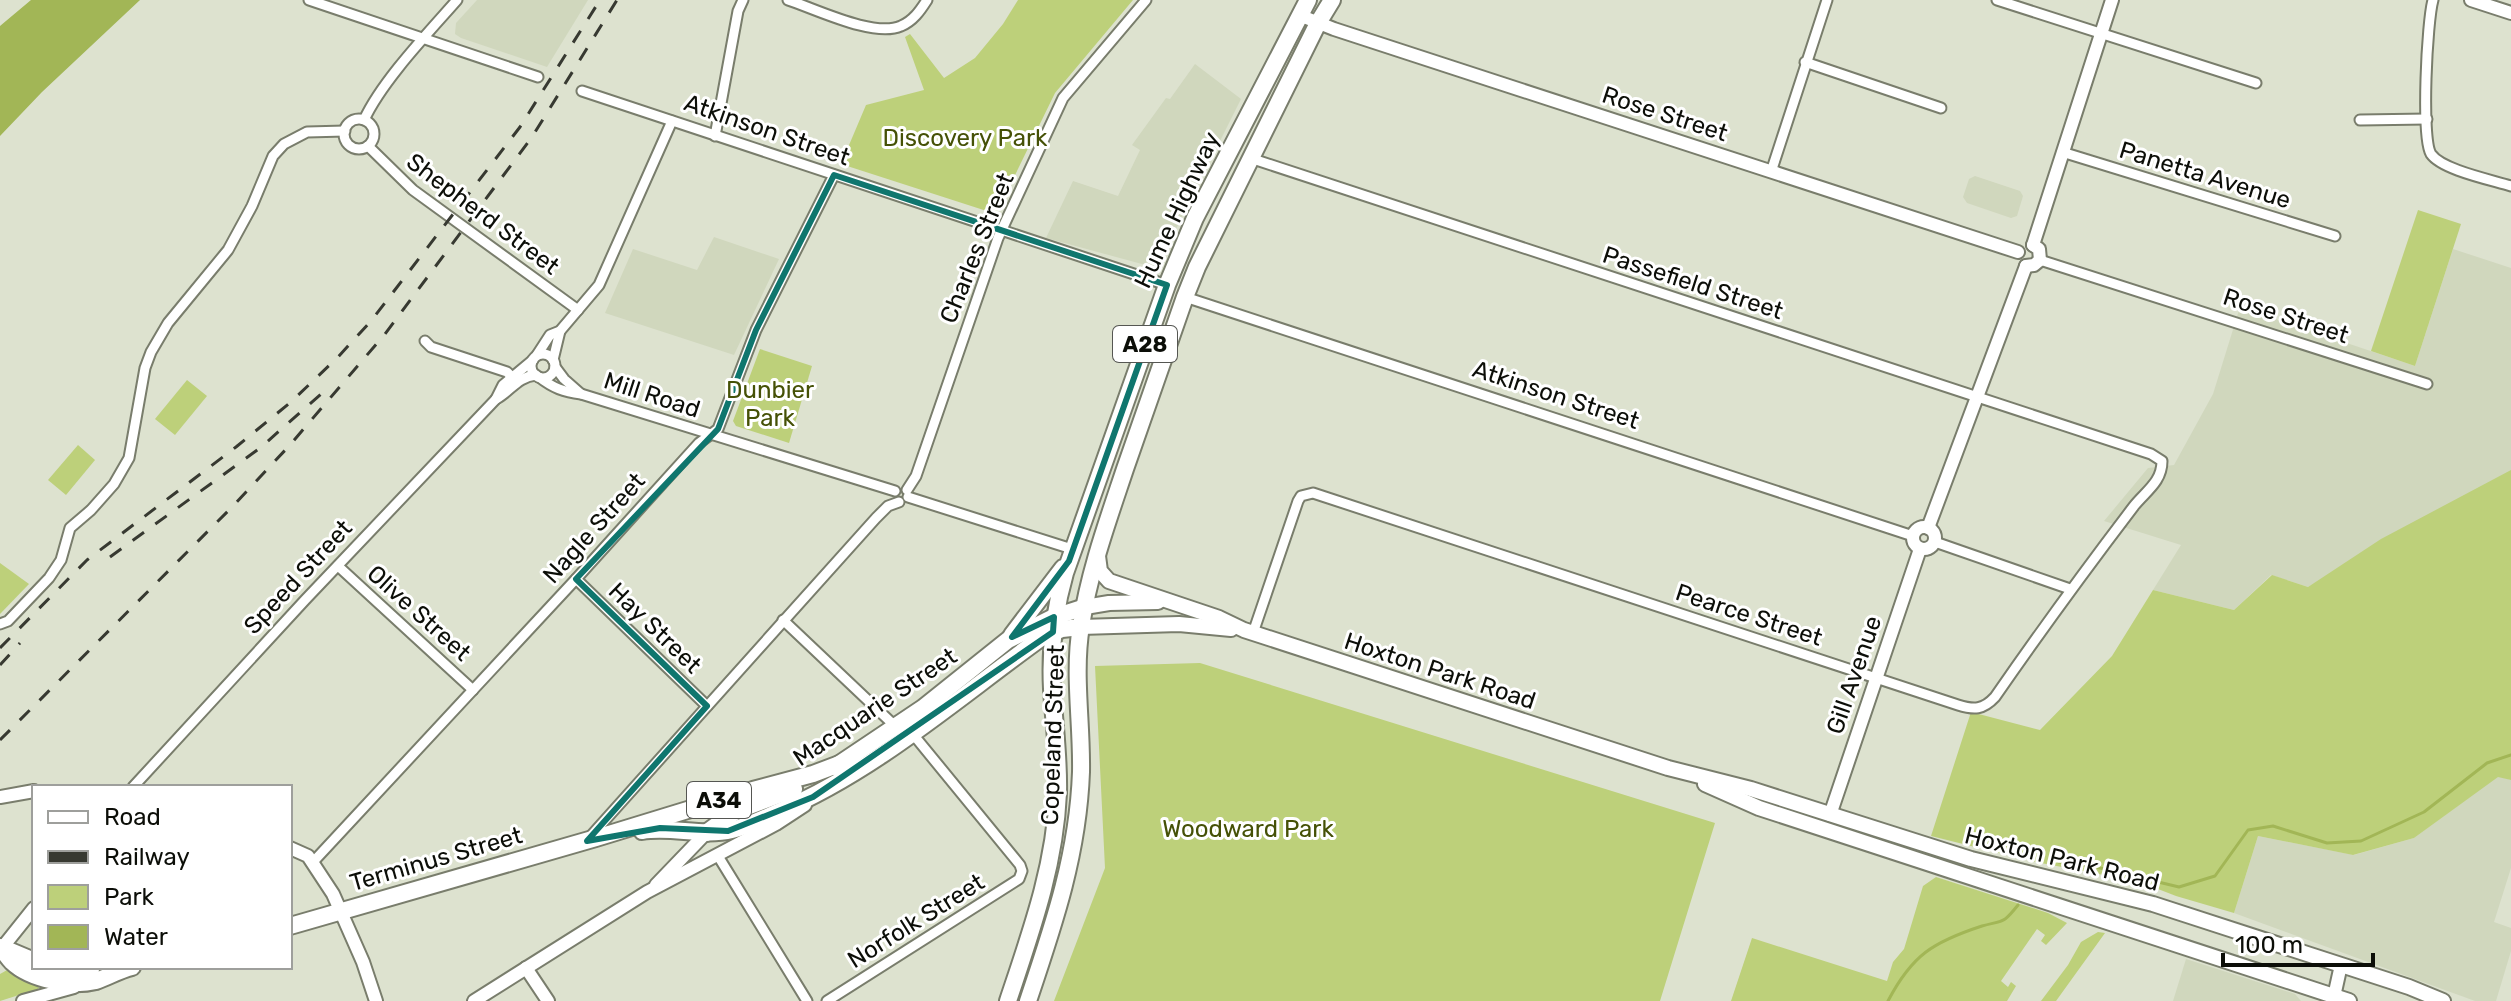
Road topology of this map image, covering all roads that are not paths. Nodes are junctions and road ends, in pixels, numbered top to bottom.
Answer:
1 (309, 0) edge
2 (457, 0) edge
3 (743, 0) edge
4 (788, 0) edge
5 (927, 0) edge
6 (1146, 0) edge
7 (1332, 0) edge
8 (1827, 0) edge
9 (1997, 0) edge
10 (2112, 0) edge
11 (2433, 0) edge
12 (2471, 0) edge
13 (1304, 7) edge
14 (2511, 13) edge
15 (1318, 23) junction
16 (2101, 33) junction
17 (423, 38) junction
18 (1805, 62) junction
19 (538, 77) dead end
20 (2256, 83) dead end
21 (582, 91) dead end
22 (1941, 108) dead end
23 (2427, 119) junction
24 (364, 120) junction
25 (2360, 120) dead end
26 (672, 121) junction
27 (345, 131) junction
28 (715, 136) junction
29 (368, 146) junction
30 (2062, 152) junction
31 (1250, 158) junction
32 (1771, 172) junction
33 (834, 175) junction
34 (2511, 186) edge
35 (1001, 232) junction
36 (2335, 236) dead end
37 (2033, 245) junction
38 (2018, 252) junction
39 (2040, 260) junction
40 (2026, 266) junction
41 (1167, 285) junction
42 (1185, 297) junction
43 (578, 310) junction
44 (560, 331) junction
45 (425, 341) dead end
46 (535, 357) junction
47 (554, 363) junction
48 (511, 376) junction
49 (538, 376) junction
50 (2427, 384) dead end
51 (581, 394) junction
52 (1977, 398) junction
53 (496, 399) junction
54 (709, 435) junction
55 (2124, 446) joint
56 (905, 496) junction
57 (1928, 528) junction
58 (1913, 536) junction
59 (1935, 542) junction
60 (1920, 549) junction
61 (1098, 552) junction
62 (1070, 555) junction
63 (338, 566) junction
64 (576, 579) junction
65 (2070, 589) junction
66 (1085, 607) junction
67 (1189, 608) junction
68 (783, 620) junction
69 (0, 624) edge
70 (1054, 624) junction
71 (1081, 627) junction
72 (1248, 632) junction
73 (1008, 640) junction
74 (1005, 664) junction
75 (1875, 678) junction
76 (1052, 687) junction
77 (473, 690) junction
78 (707, 706) junction
79 (904, 730) junction
80 (842, 763) junction
81 (1668, 768) junction
82 (135, 785) edge
83 (32, 791) edge
84 (818, 795) junction
85 (0, 797) edge
86 (1830, 815) junction
87 (1825, 830) junction
88 (706, 833) junction
89 (591, 840) junction
90 (292, 849) edge
91 (718, 856) junction
92 (313, 862) junction
93 (647, 892) junction
94 (32, 910) edge
95 (342, 912) junction
96 (292, 925) edge
97 (1, 947) edge
98 (32, 960) edge
99 (2341, 965) junction
100 (526, 968) junction
101 (58, 969) edge
102 (124, 969) edge
103 (97, 981) junction
104 (2334, 998) edge
105 (23, 1001) edge
106 (376, 1001) edge
107 (474, 1001) edge
108 (548, 1001) edge
109 (807, 1001) edge
110 (827, 1001) edge
111 (1008, 1001) edge
112 (1028, 1001) edge
113 (2349, 1001) edge
114 (2443, 1001) edge

1 - 17 street
2 - 17 street
3 - 28 street
4 - 5 street
6 - 35 street, Charles Street
7 - 15 highway, Hume Highway / A28
8 - 18 street
9 - 16 street
10 - 16 street
11 - 23 street
12 - 14 street
13 - 15 street, Rose Street
13 - 41 highway, Hume Highway / A28
15 - 31 highway, Hume Highway / A28
15 - 32 street, Rose Street
16 - 20 street
16 - 30 street
17 - 19 street
17 - 24 street
18 - 22 street
18 - 32 street
21 - 26 street, Atkinson Street
23 - 25 street
23 - 34 street
24 - 27 street
24 - 29 street
26 - 28 street, Atkinson Street
26 - 43 street, Speed Street
27 - 29 street
27 - 69 street
28 - 33 street, Atkinson Street
29 - 43 street, Shepherd Street
30 - 36 street, Panetta Avenue
30 - 37 street
31 - 42 highway, Hume Highway / A28
31 - 52 street, Passefield Street
32 - 38 street, Rose Street
33 - 35 street, Atkinson Street
33 - 54 street, Nagle Street
35 - 41 street, Atkinson Street
35 - 56 street, Charles Street
37 - 38 street
37 - 39 street
38 - 40 street
39 - 40 street
39 - 50 street, Rose Street
40 - 52 street
41 - 62 highway, Hume Highway / A28
42 - 58 street, Atkinson Street
42 - 61 highway, Hume Highway / A28
43 - 44 street, Speed Street
44 - 46 street, Speed Street
44 - 47 street, Speed Street
45 - 48 street
46 - 47 street
46 - 48 street, Speed Street
46 - 49 street
47 - 49 street, Speed Street
47 - 51 street, Mill Road
48 - 53 street, Speed Street
49 - 51 street, Mill Road
49 - 53 street, Speed Street
51 - 54 street, Mill Road
52 - 55 street, Passefield Street
52 - 57 street
53 - 63 street, Speed Street
54 - 56 street, Mill Road
54 - 64 street, Nagle Street
55 - 65 street, Pearce Street
56 - 62 street
56 - 68 street, Charles Street
57 - 58 street
57 - 59 street
58 - 60 street
59 - 60 street
59 - 65 street
60 - 75 street, Gill Avenue
61 - 66 highway, Hume Highway / A28
61 - 67 main road, Hoxton Park Road
62 - 70 highway, Hume Highway / A28
62 - 73 highway
63 - 77 street, Olive Street
63 - 82 street, Speed Street
64 - 77 street, Nagle Street
64 - 78 street, Hay Street
65 - 75 street, Pearce Street
66 - 67 main road, Hoxton Park Road
66 - 70 highway, A34
66 - 71 highway, Copeland Street / A28
67 - 72 main road, Hoxton Park Road
68 - 78 street, Charles Street
68 - 79 street
70 - 71 highway, A34
70 - 73 highway, Macquarie Street / A34
70 - 74 highway, Macquarie Street / A34
70 - 76 highway, Copeland Street / A28
71 - 72 main road, Hoxton Park Road
71 - 112 highway, Copeland Street / A28
72 - 75 street, Pearce Street
72 - 81 main road, Hoxton Park Road
73 - 79 highway, Macquarie Street / A34
74 - 76 highway
74 - 79 highway, Macquarie Street / A34
75 - 86 street, Gill Avenue
76 - 111 highway, Copeland Street / A28
77 - 92 street, Nagle Street
78 - 89 street, Charles Street
79 - 80 highway, Macquarie Street / A34
79 - 84 highway, Macquarie Street / A34
79 - 110 street, Norfolk Street
80 - 88 highway, Macquarie Street
80 - 89 highway, Terminus Street / A34
81 - 86 main road, Hoxton Park Road
81 - 87 main road, Hoxton Park Road
83 - 85 street
84 - 88 highway, Terminus Street / A34
84 - 91 street, Macquarie Street
86 - 87 main road
86 - 99 main road, Hoxton Park Road
87 - 104 main road, Hoxton Park Road
88 - 89 highway, Terminus Street / A34
88 - 93 street, Macquarie Street
89 - 95 highway, Terminus Street / A34
90 - 92 street
91 - 93 street, Macquarie Street
91 - 109 street
92 - 95 street
93 - 100 street, Macquarie Street
94 - 97 street
95 - 96 highway, Terminus Street / A34
95 - 106 street
97 - 98 highway
97 - 103 highway
99 - 104 street
99 - 114 main road, Hoxton Park Road
100 - 107 street, Macquarie Street
100 - 108 street
101 - 102 highway
102 - 103 highway
103 - 105 street
104 - 113 main road, Hoxton Park Road

